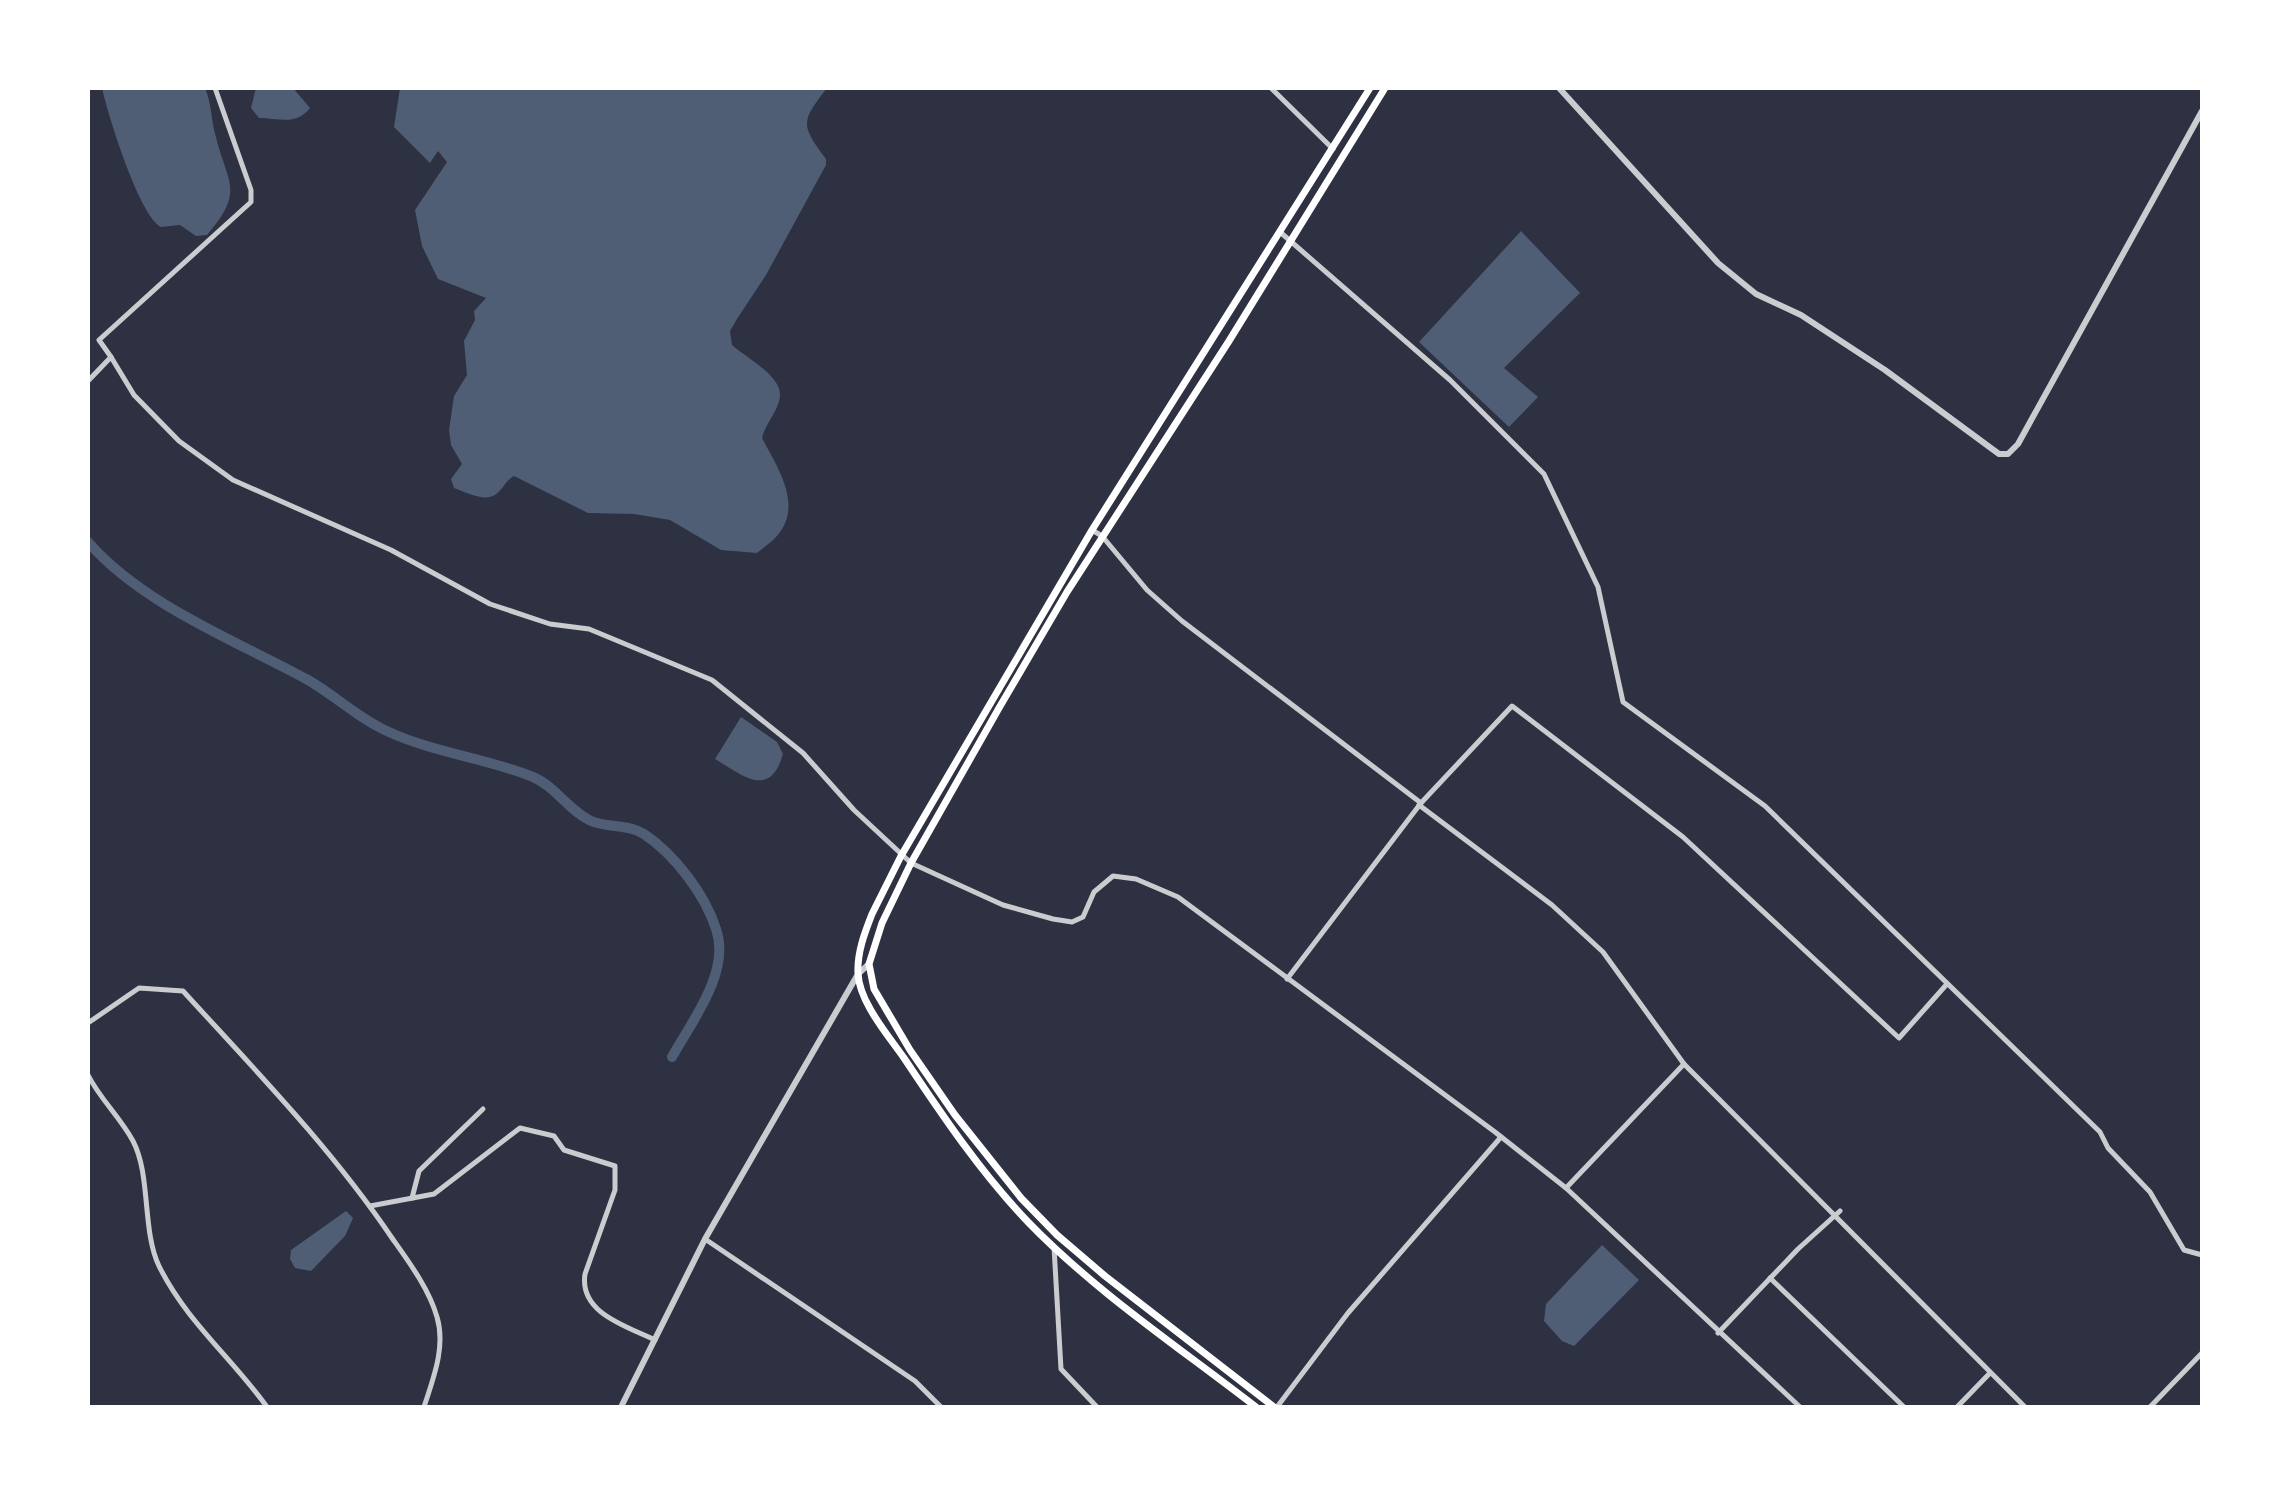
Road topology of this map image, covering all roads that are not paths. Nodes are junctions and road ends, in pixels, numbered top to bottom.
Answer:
1 (215, 88) edge
2 (1271, 88) edge
3 (1370, 88) edge
4 (1385, 88) edge
5 (1559, 88) edge
6 (2202, 111) edge
7 (1334, 149) junction
8 (1280, 232) junction
9 (1289, 241) junction
10 (111, 357) junction
11 (88, 381) edge
12 (1092, 530) junction
13 (1102, 536) junction
14 (1420, 804) junction
15 (901, 856) junction
16 (911, 863) junction
17 (869, 964) junction
18 (858, 974) junction
19 (1287, 979) junction
20 (1947, 984) junction
21 (88, 1023) edge
22 (1684, 1064) junction
23 (88, 1075) edge
24 (483, 1109) dead end
25 (1501, 1137) junction
26 (1566, 1188) junction
27 (412, 1198) junction
28 (370, 1206) junction
29 (1840, 1211) dead end
30 (1833, 1217) junction
31 (705, 1239) junction
32 (1054, 1246) junction
33 (2202, 1255) edge
34 (1770, 1278) junction
35 (1718, 1333) junction
36 (657, 1341) junction
37 (2202, 1353) edge
38 (1990, 1373) junction
39 (267, 1407) edge
40 (424, 1407) edge
41 (621, 1407) edge
42 (941, 1407) edge
43 (1097, 1407) edge
44 (1256, 1407) edge
45 (1276, 1407) edge
46 (1800, 1407) edge
47 (1904, 1407) edge
48 (1957, 1407) edge
49 (2025, 1407) edge
50 (2150, 1407) edge

1 - 10 street
2 - 7 street
3 - 7 main road
4 - 9 main road
5 - 6 street
7 - 8 main road
8 - 9 street
8 - 12 main road
9 - 13 main road
9 - 20 street
10 - 11 street
10 - 15 street
12 - 13 street
12 - 15 main road
13 - 14 street
13 - 16 main road
14 - 19 street
14 - 20 street
14 - 22 street
15 - 16 street
15 - 18 main road
16 - 17 main road
16 - 19 street
17 - 18 street
17 - 45 main road
18 - 31 street
18 - 32 main road
19 - 25 street
20 - 33 street
21 - 28 street
22 - 26 street
22 - 30 street
23 - 39 street
24 - 27 street
25 - 26 street
25 - 45 street
26 - 35 street
27 - 28 street
27 - 36 street
28 - 40 street
29 - 30 street
30 - 34 street
30 - 38 street
31 - 36 street
31 - 42 street
32 - 43 street
32 - 44 main road
34 - 35 street
34 - 47 street
35 - 46 street
36 - 41 street
37 - 50 street
38 - 48 street
38 - 49 street

